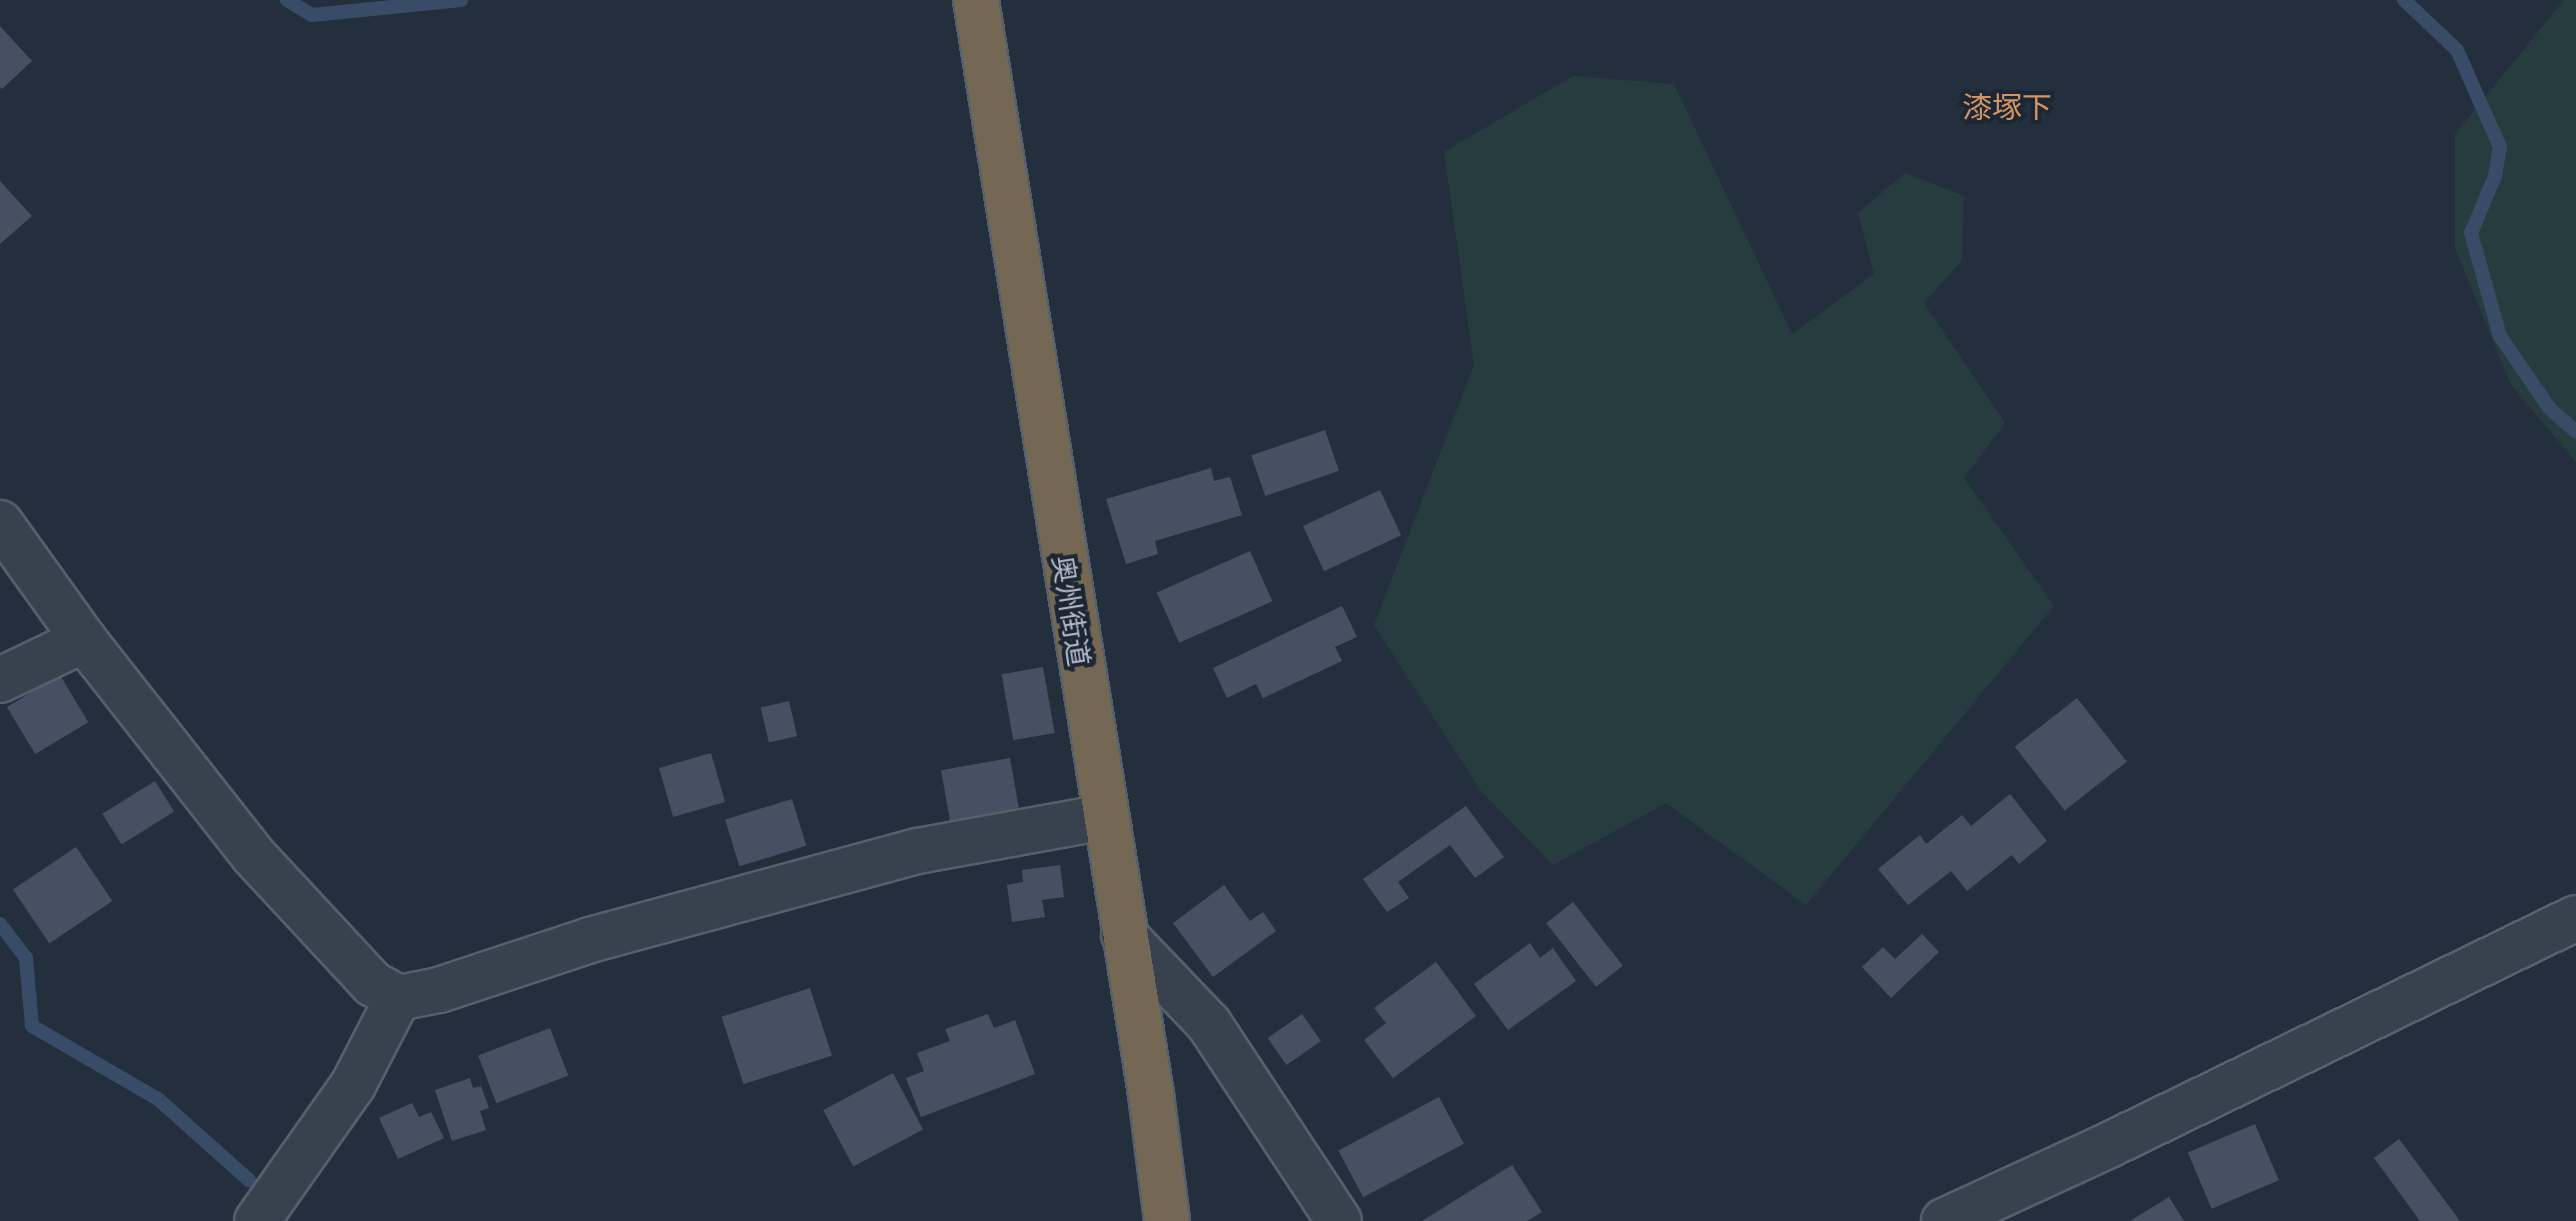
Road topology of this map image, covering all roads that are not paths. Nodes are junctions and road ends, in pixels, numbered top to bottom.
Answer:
1 (976, 0) edge
2 (0, 523) edge
3 (84, 640) junction
4 (0, 680) edge
5 (1106, 817) junction
6 (2576, 918) edge
7 (1124, 935) junction
8 (398, 998) junction
9 (257, 1221) edge
10 (1167, 1221) edge
11 (1339, 1221) edge
12 (1944, 1221) edge

1 - 5 highway, 奥州街道
2 - 3 street
3 - 4 street
3 - 8 street
5 - 7 highway, 奥州街道
5 - 8 street
6 - 12 street
7 - 10 highway, 奥州街道
7 - 11 street
8 - 9 street

